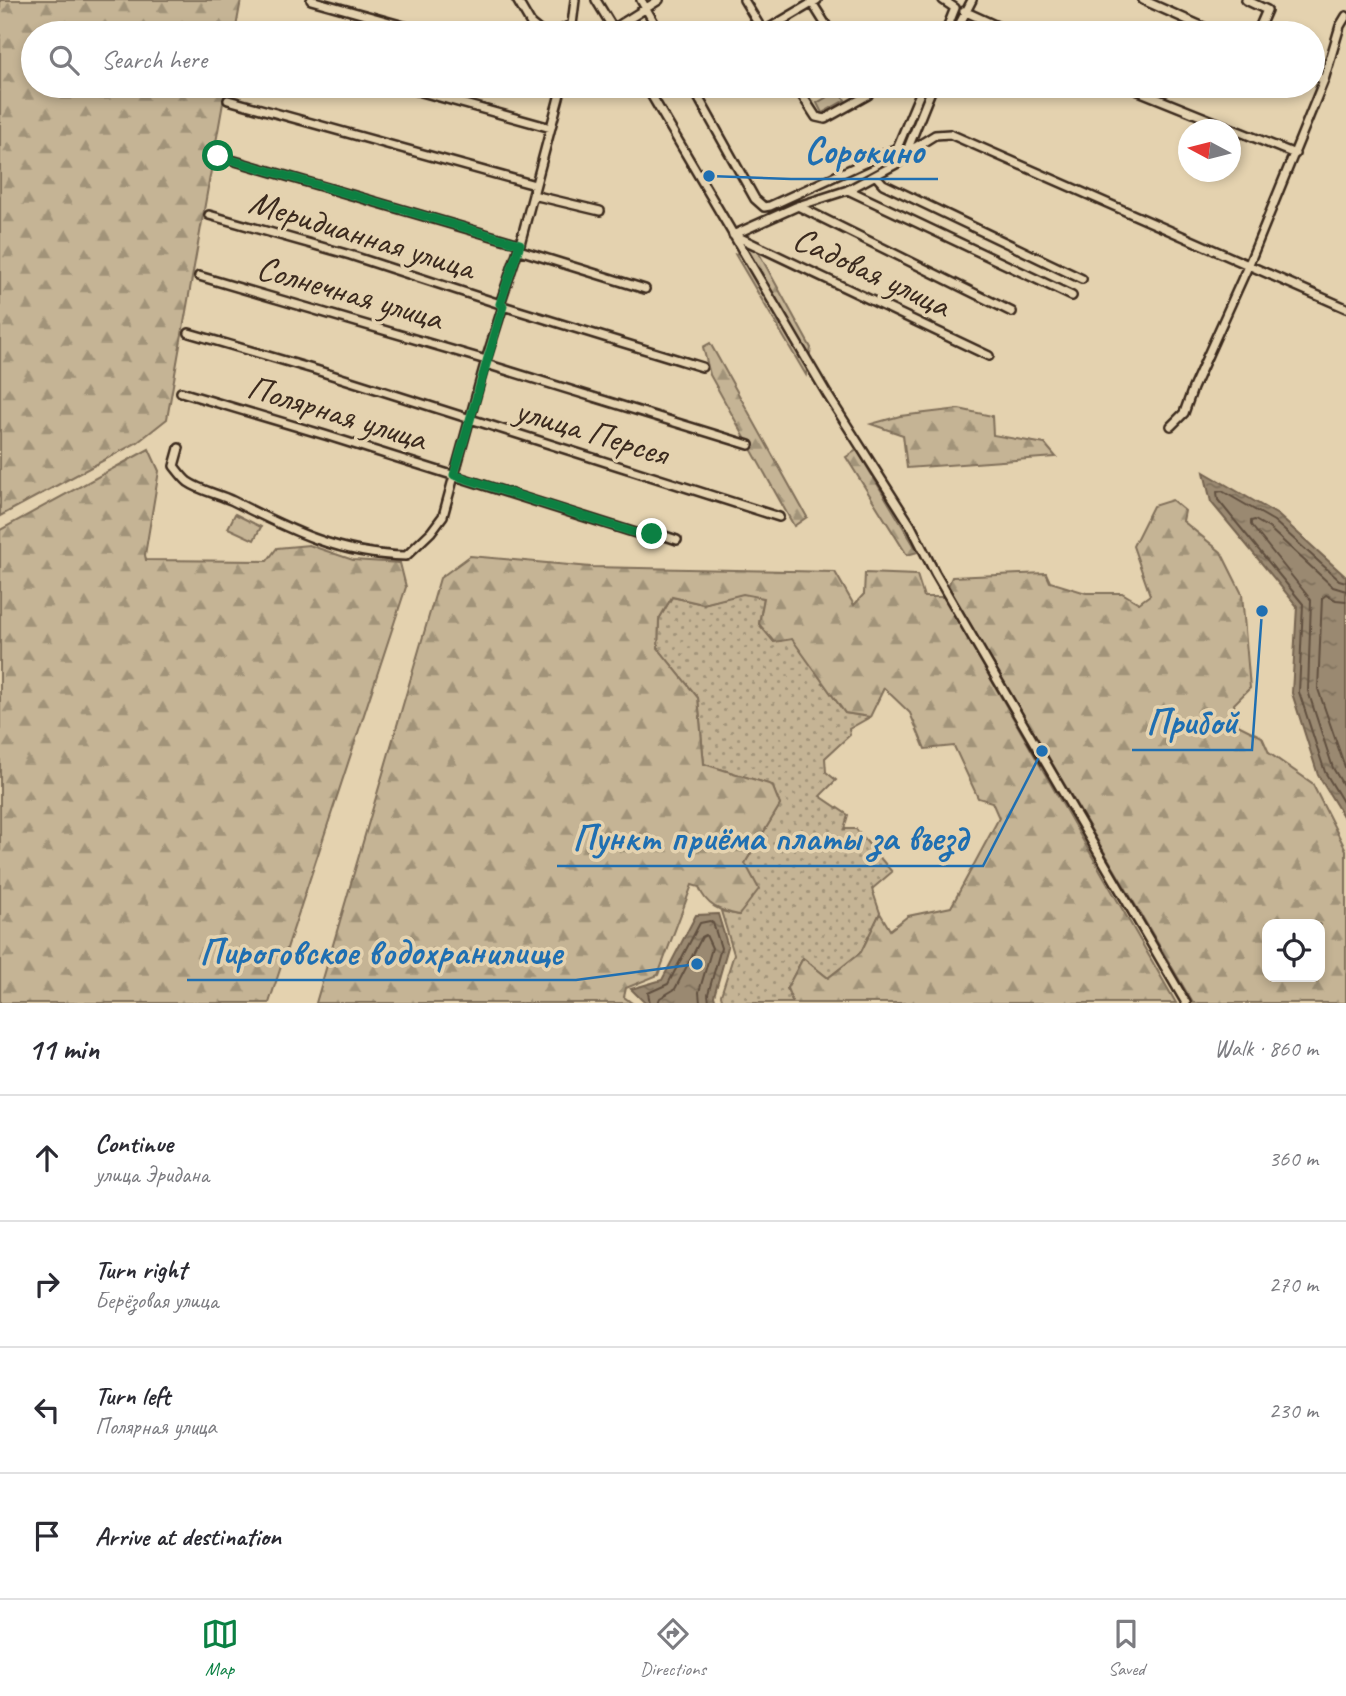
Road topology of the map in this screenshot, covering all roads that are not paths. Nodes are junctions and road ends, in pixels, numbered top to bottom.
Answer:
1 (311, 0) edge
2 (517, 0) edge
3 (575, 0) edge
4 (596, 0) edge
5 (641, 0) edge
6 (659, 0) edge
7 (744, 0) edge
8 (943, 0) edge
9 (972, 0) edge
10 (1143, 0) edge
11 (1246, 0) edge
12 (813, 1) edge
13 (646, 8) junction
14 (964, 11) junction
15 (1346, 16) edge
16 (386, 21) edge
17 (529, 21) edge
18 (572, 21) edge
19 (609, 21) edge
20 (628, 21) edge
21 (653, 21) edge
22 (756, 21) edge
23 (782, 21) edge
24 (824, 21) edge
25 (950, 21) edge
26 (960, 21) edge
27 (986, 21) edge
28 (1190, 21) edge
29 (1262, 21) edge
30 (1325, 77) edge
31 (443, 98) edge
32 (559, 98) edge
33 (653, 98) edge
34 (699, 98) edge
35 (804, 98) edge
36 (863, 98) edge
37 (918, 98) edge
38 (928, 98) edge
39 (1156, 98) edge
40 (1317, 98) edge
41 (228, 100) dead end
42 (551, 128) junction
43 (906, 153) junction
44 (1295, 154) junction
45 (218, 156) dead end
46 (876, 176) junction
47 (535, 186) junction
48 (848, 190) junction
49 (533, 195) junction
50 (798, 206) junction
51 (600, 211) dead end
52 (209, 215) dead end
53 (733, 235) junction
54 (519, 247) junction
55 (1249, 264) junction
56 (199, 276) dead end
57 (1082, 279) dead end
58 (645, 289) dead end
59 (1072, 296) dead end
60 (502, 305) junction
61 (1346, 308) edge
62 (1012, 312) dead end
63 (189, 332) dead end
64 (989, 356) dead end
65 (486, 362) junction
66 (702, 367) dead end
67 (181, 392) dead end
68 (469, 420) junction
69 (1171, 426) dead end
70 (749, 446) dead end
71 (179, 448) dead end
72 (454, 475) junction
73 (779, 517) dead end
74 (677, 540) dead end
75 (1186, 1003) edge

1 - 16 street
2 - 17 street
3 - 18 street
4 - 19 street
5 - 13 street
6 - 13 street
7 - 22 street
8 - 25 street
9 - 14 street
10 - 28 street
11 - 29 street
12 - 23 street
12 - 24 street
13 - 20 street
13 - 21 street
14 - 26 street
14 - 27 street
15 - 30 street
31 - 42 street
32 - 42 street
33 - 53 street
34 - 37 street
35 - 36 street
38 - 43 street
39 - 44 street
40 - 44 street
41 - 47 street
42 - 47 street
43 - 46 street
43 - 55 street
44 - 55 street
45 - 54 street
46 - 48 street
46 - 57 street
47 - 49 street
48 - 50 street
48 - 59 street
49 - 51 street
49 - 54 street
50 - 53 street
50 - 62 street
52 - 60 street, Меридианная улица
53 - 64 street, Садовая улица
53 - 75 street
54 - 58 street
54 - 60 street
55 - 61 street
55 - 69 street
56 - 65 street, Солнечная улица
60 - 65 street
60 - 66 street, Меридианная улица
63 - 68 street, улица Персея
65 - 68 street
65 - 70 street, Солнечная улица
67 - 72 street, Полярная улица
68 - 72 street
68 - 73 street, улица Персея
71 - 72 street
72 - 74 street, Полярная улица

